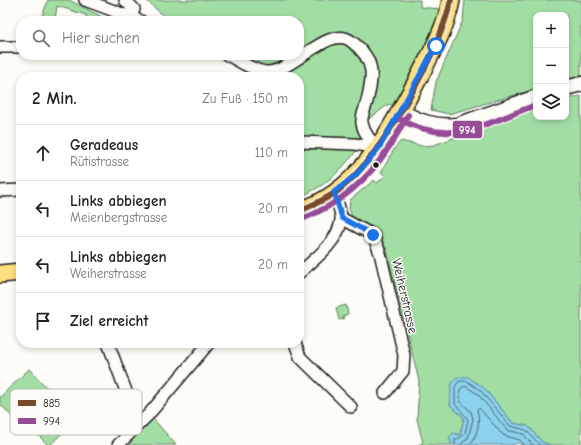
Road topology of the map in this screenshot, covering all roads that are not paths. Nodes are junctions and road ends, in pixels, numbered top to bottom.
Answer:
1 (85, 0) edge
2 (125, 0) edge
3 (451, 0) edge
4 (125, 16) edge
5 (135, 16) edge
6 (16, 47) edge
7 (0, 48) edge
8 (304, 55) edge
9 (238, 60) edge
10 (296, 60) edge
11 (265, 72) edge
12 (265, 72) edge
13 (581, 84) edge
14 (569, 87) edge
15 (533, 98) edge
16 (401, 111) junction
17 (304, 142) edge
18 (379, 148) junction
19 (16, 190) edge
20 (0, 191) edge
21 (334, 192) junction
22 (304, 210) edge
23 (342, 218) junction
24 (304, 269) edge
25 (16, 272) edge
26 (0, 274) edge
27 (110, 348) edge
28 (205, 348) edge
29 (297, 348) edge
30 (125, 389) edge
31 (386, 393) dead end
32 (351, 407) dead end
33 (142, 420) edge
34 (128, 435) edge
35 (118, 445) edge

1 - 4 street
2 - 5 street
3 - 16 main road
6 - 7 street
8 - 18 street
9 - 12 street
10 - 11 street
13 - 14 street
15 - 16 street
16 - 18 main road
17 - 18 street
18 - 21 main road
19 - 20 street
21 - 22 main road
21 - 23 street
23 - 24 street
23 - 31 street, Weiherstrasse
25 - 26 main road
27 - 30 street
28 - 33 street
29 - 32 street
34 - 35 street

